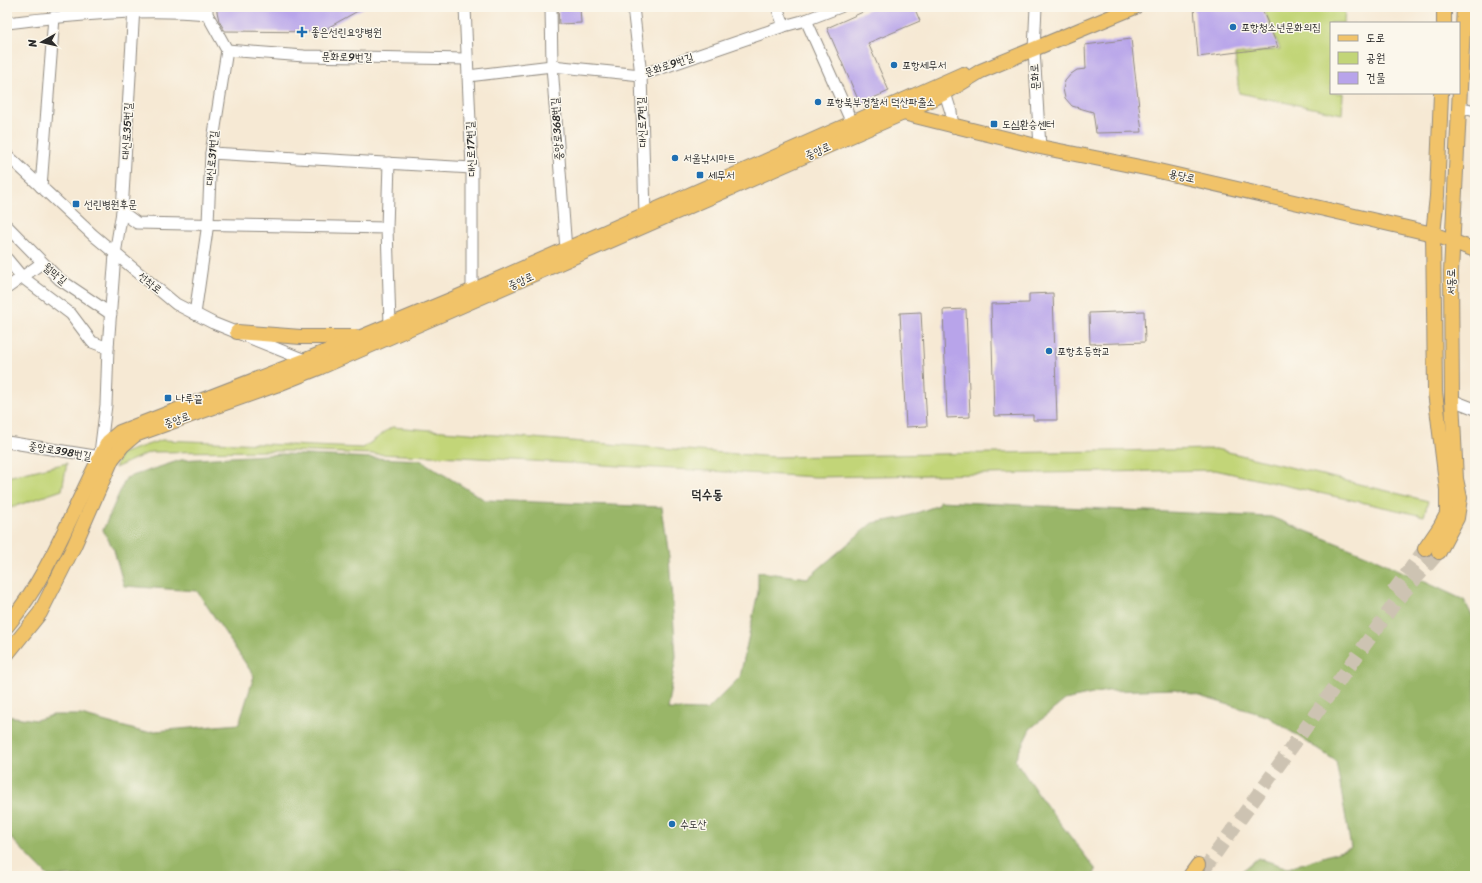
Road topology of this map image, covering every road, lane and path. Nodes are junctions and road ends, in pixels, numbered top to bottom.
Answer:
1 (465, 7) edge
2 (551, 7) edge
3 (633, 7) edge
4 (777, 7) edge
5 (840, 7) edge
6 (1036, 7) edge
7 (1110, 7) edge
8 (1135, 7) edge
9 (1444, 7) edge
10 (1464, 7) edge
11 (134, 10) edge
12 (207, 11) edge
13 (54, 17) junction
14 (806, 20) junction
15 (7, 22) edge
16 (1444, 22) edge
17 (784, 26) junction
18 (1035, 46) junction
19 (227, 50) junction
20 (466, 59) junction
21 (552, 66) junction
22 (641, 75) junction
23 (468, 76) junction
24 (1460, 87) edge
25 (945, 93) junction
26 (1441, 94) edge
27 (1460, 94) edge
28 (889, 106) junction
29 (1459, 107) junction
30 (1475, 111) edge
31 (901, 114) junction
32 (852, 124) junction
33 (953, 127) junction
34 (1040, 147) junction
35 (211, 153) junction
36 (7, 155) edge
37 (389, 163) junction
38 (472, 168) junction
39 (41, 186) junction
40 (122, 212) junction
41 (645, 214) junction
42 (208, 223) junction
43 (7, 226) edge
44 (387, 228) junction
45 (1433, 234) junction
46 (1452, 242) junction
47 (566, 250) junction
48 (1475, 250) edge
49 (115, 254) junction
50 (7, 259) edge
51 (42, 263) junction
52 (22, 277) junction
53 (7, 288) edge
54 (472, 291) junction
55 (111, 314) junction
56 (195, 314) junction
57 (390, 325) junction
58 (237, 332) junction
59 (362, 337) junction
60 (108, 348) junction
61 (306, 360) junction
62 (321, 367) junction
63 (1452, 400) junction
64 (1475, 409) edge
65 (7, 442) edge
66 (106, 458) junction
67 (1425, 549) tunnel mouth
68 (1439, 552) tunnel mouth
69 (7, 626) edge
70 (7, 654) edge

1 - 20 street, 대신로17번길
2 - 21 street, 중앙로368번길
3 - 22 street, 대신로7번길
4 - 17 street
5 - 14 street, 문화로9번길
6 - 18 street, 문화로
7 - 18 main road, 중앙로
8 - 18 main road, 중앙로
9 - 16 main road
10 - 24 main road, 서동로
11 - 12 street
11 - 13 street
11 - 40 street, 대신로35번길
12 - 19 street
13 - 15 street
13 - 39 street
14 - 17 street, 문화로9번길
14 - 32 street
17 - 22 street, 문화로9번길
18 - 25 main road, 중앙로
18 - 28 main road, 중앙로
18 - 34 street, 문화로
19 - 20 street, 문화로9번길
19 - 35 street, 대신로31번길
20 - 23 street, 대신로17번길
21 - 22 street, 문화로9번길
21 - 23 street, 문화로9번길
21 - 47 street, 중앙로368번길
22 - 41 street, 대신로7번길
23 - 38 street, 대신로17번길
25 - 31 main road, 중앙로
25 - 33 street
26 - 45 main road, 서동로
27 - 29 main road, 서동로
28 - 31 main road, 용당로
28 - 32 main road, 중앙로
29 - 30 street
29 - 46 main road, 서동로
31 - 33 main road, 용당로
31 - 62 main road, 중앙로
32 - 41 main road, 중앙로
33 - 34 main road, 용당로
34 - 45 main road, 용당로
35 - 37 street
35 - 42 street, 대신로31번길
36 - 39 street, 선착로
37 - 38 street
37 - 44 street
38 - 54 street, 대신로17번길
39 - 49 street, 선착로
40 - 42 street
40 - 49 street, 대신로35번길
41 - 47 main road, 중앙로
42 - 44 street
42 - 56 street, 대신로31번길
43 - 51 street, 월막길
44 - 57 street
45 - 46 main road, 용당로
45 - 67 main road, 서동로
46 - 48 main road, 용당로
46 - 63 main road, 서동로
47 - 54 main road, 중앙로
49 - 55 street, 대신로35번길
49 - 56 street, 선착로
50 - 52 street
51 - 52 street
51 - 55 street, 월막길
52 - 53 street
52 - 60 street
54 - 57 main road, 중앙로
55 - 60 street, 대신로35번길
56 - 58 street, 선착로
57 - 59 main road, 중앙로
58 - 59 main road
58 - 61 street, 선착로
59 - 61 main road, 중앙로
60 - 66 street, 대신로35번길
61 - 62 street, 선착로
61 - 66 main road, 중앙로
62 - 66 main road, 중앙로
63 - 64 street
63 - 68 main road, 서동로
65 - 66 street, 중앙로398번길
66 - 69 main road, 중앙로
66 - 70 main road, 중앙로

